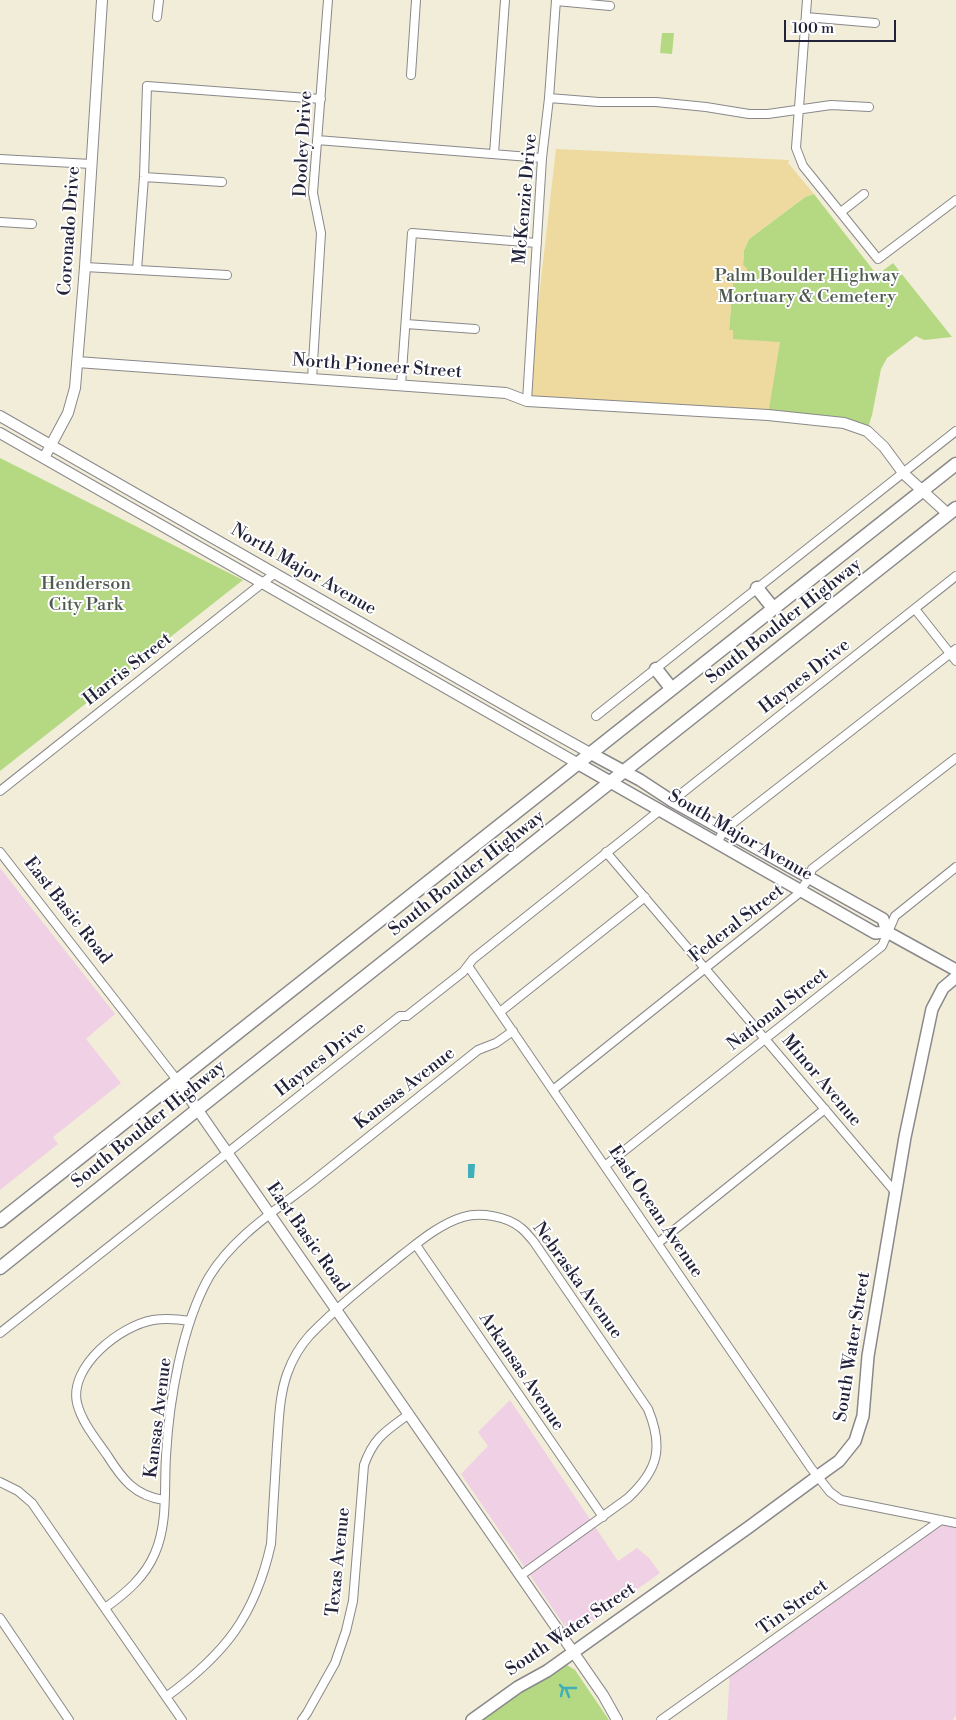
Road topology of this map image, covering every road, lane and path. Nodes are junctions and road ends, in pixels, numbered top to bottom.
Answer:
1 (102, 0) edge
2 (159, 0) edge
3 (328, 0) edge
4 (416, 0) edge
5 (505, 0) edge
6 (807, 0) edge
7 (556, 1) edge
8 (610, 6) dead end
9 (157, 17) dead end
10 (806, 17) junction
11 (875, 22) dead end
12 (411, 76) dead end
13 (321, 98) junction
14 (549, 98) junction
15 (869, 108) dead end
16 (798, 109) junction
17 (317, 140) junction
18 (494, 154) junction
19 (542, 158) junction
20 (0, 159) edge
21 (91, 164) junction
22 (144, 177) junction
23 (222, 182) dead end
24 (864, 194) dead end
25 (956, 200) edge
26 (841, 212) junction
27 (0, 222) edge
28 (32, 224) dead end
29 (537, 243) junction
30 (84, 267) junction
31 (137, 270) junction
32 (226, 275) dead end
33 (406, 324) junction
34 (476, 329) dead end
35 (77, 362) junction
36 (312, 379) junction
37 (401, 385) junction
38 (527, 401) junction
39 (0, 416) edge
40 (956, 432) edge
41 (0, 434) edge
42 (52, 444) junction
43 (44, 458) junction
44 (956, 464) edge
45 (904, 474) junction
46 (922, 490) junction
47 (952, 511) edge
48 (190, 524) junction
49 (200, 530) junction
50 (182, 537) junction
51 (192, 543) junction
52 (275, 573) junction
53 (956, 576) edge
54 (262, 584) junction
55 (757, 588) junction
56 (772, 608) junction
57 (337, 609) junction
58 (915, 609) junction
59 (329, 622) junction
60 (953, 651) edge
61 (416, 654) junction
62 (956, 661) edge
63 (408, 667) junction
64 (656, 669) junction
65 (672, 688) junction
66 (596, 716) dead end
67 (590, 753) junction
68 (956, 758) edge
69 (577, 763) junction
70 (624, 771) junction
71 (611, 782) junction
72 (0, 791) edge
73 (672, 801) junction
74 (659, 811) junction
75 (724, 830) junction
76 (717, 843) junction
77 (0, 852) edge
78 (606, 852) junction
79 (956, 867) edge
80 (809, 878) junction
81 (801, 891) junction
82 (645, 898) junction
83 (887, 932) junction
84 (468, 966) junction
85 (705, 968) junction
86 (956, 970) edge
87 (956, 977) edge
88 (500, 1012) junction
89 (513, 1031) junction
90 (765, 1039) junction
91 (177, 1080) junction
92 (553, 1090) junction
93 (198, 1108) junction
94 (825, 1110) junction
95 (228, 1152) junction
96 (605, 1166) junction
97 (896, 1193) junction
98 (271, 1214) junction
99 (0, 1221) edge
100 (658, 1243) junction
101 (416, 1245) junction
102 (0, 1268) edge
103 (337, 1310) junction
104 (190, 1321) junction
105 (0, 1334) edge
106 (409, 1414) junction
107 (818, 1476) junction
108 (0, 1482) edge
109 (164, 1500) junction
110 (603, 1517) junction
111 (941, 1520) junction
112 (956, 1523) edge
113 (520, 1576) junction
114 (105, 1608) junction
115 (0, 1618) edge
116 (573, 1652) junction
117 (166, 1697) junction
118 (69, 1720) edge
119 (182, 1720) edge
120 (302, 1720) edge
121 (472, 1720) edge
122 (617, 1720) edge
123 (661, 1720) edge

1 - 21 street, Coronado Drive
2 - 9 street
3 - 13 street, Dooley Drive
4 - 12 street
5 - 18 street
6 - 10 street
7 - 8 street
7 - 14 street, McKenzie Drive
10 - 11 street
10 - 16 street
13 - 17 street, Dooley Drive
13 - 22 street
14 - 16 street
14 - 19 street, McKenzie Drive
15 - 16 street
16 - 26 street
17 - 18 street
17 - 36 street, Dooley Drive
18 - 19 street
19 - 29 street, McKenzie Drive
20 - 21 street
21 - 30 street, Coronado Drive
22 - 23 street
22 - 31 street
24 - 26 street
25 - 26 street
27 - 28 street
29 - 33 street
29 - 38 street, McKenzie Drive
30 - 31 street
30 - 35 street, Coronado Drive
31 - 32 street
33 - 34 street
33 - 37 street
35 - 36 street, North Pioneer Street
35 - 42 street, Coronado Drive
36 - 37 street, North Pioneer Street
37 - 38 street, North Pioneer Street
38 - 45 street, North Pioneer Street
39 - 42 street, North Major Avenue
40 - 45 street
41 - 43 street, North Major Avenue
42 - 43 street, Coronado Drive
42 - 48 street, North Major Avenue
43 - 50 street, North Major Avenue
44 - 46 main road, South Boulder Highway
45 - 46 street, North Pioneer Street
45 - 55 street
46 - 47 street, North Pioneer Street
46 - 56 main road, South Boulder Highway
47 - 70 main road, South Boulder Highway
48 - 49 street, North Major Avenue
48 - 50 street
49 - 51 street
49 - 52 street, North Major Avenue
50 - 51 street, North Major Avenue
51 - 54 street, North Major Avenue
52 - 54 street, Harris Street
52 - 57 street, North Major Avenue
53 - 58 street, Haynes Drive
54 - 59 street, North Major Avenue
54 - 72 street, Harris Street
55 - 56 main road
55 - 64 street
56 - 65 main road, South Boulder Highway
57 - 59 street
57 - 61 street, North Major Avenue
58 - 60 street
58 - 73 street, Haynes Drive
59 - 63 street, North Major Avenue
60 - 62 street
60 - 75 street
61 - 63 street
61 - 67 street, North Major Avenue
63 - 69 street, North Major Avenue
64 - 65 main road
64 - 66 street
65 - 67 main road, South Boulder Highway
67 - 69 main road, South Boulder Highway
67 - 70 main road, South Major Avenue
68 - 80 street, Federal Street
69 - 71 main road, South Major Avenue
69 - 91 main road, South Boulder Highway
70 - 71 main road, South Boulder Highway
70 - 73 main road, South Major Avenue
71 - 74 main road, South Major Avenue
71 - 93 main road, South Boulder Highway
73 - 75 main road, South Major Avenue
74 - 76 main road, South Major Avenue
74 - 78 street, Haynes Drive
75 - 76 street
75 - 80 main road, South Major Avenue
76 - 81 main road, South Major Avenue
77 - 91 street, East Basic Road
78 - 82 street, Minor Avenue
78 - 84 street, Haynes Drive
79 - 83 street, National Street
80 - 81 street, Federal Street
80 - 83 main road, South Major Avenue
81 - 83 main road, South Major Avenue
81 - 85 street, Federal Street
82 - 85 street, Minor Avenue
82 - 88 street
83 - 86 main road, South Major Avenue
83 - 90 street, National Street
84 - 88 street, East Ocean Avenue
84 - 95 street, Haynes Drive
85 - 90 street, Minor Avenue
85 - 92 street, Federal Street
87 - 97 main road, South Water Street
88 - 89 street, East Ocean Avenue
89 - 92 street, East Ocean Avenue
89 - 98 street, Kansas Avenue
90 - 94 street, Minor Avenue
90 - 96 street, National Street
91 - 93 street, East Basic Road
91 - 99 main road, South Boulder Highway
92 - 96 street, East Ocean Avenue
93 - 95 street, East Basic Road
93 - 102 main road, South Boulder Highway
94 - 97 street, Minor Avenue
94 - 100 street
95 - 98 street, East Basic Road
95 - 105 street, Haynes Drive
96 - 100 street, East Ocean Avenue
97 - 107 main road, South Water Street
98 - 103 street, East Basic Road
98 - 104 street, Kansas Avenue
100 - 107 street, East Ocean Avenue
101 - 103 street, Nebraska Avenue
101 - 110 street, Arkansas Avenue
101 - 110 street, Nebraska Avenue
103 - 106 street, East Basic Road
103 - 117 street, Nebraska Avenue
104 - 109 street, Kansas Avenue
104 - 109 street
106 - 113 street, East Basic Road
106 - 120 street, Texas Avenue
107 - 111 street, East Ocean Avenue
107 - 116 main road, South Water Street
108 - 114 street
109 - 114 street, Kansas Avenue
110 - 113 street, Nebraska Avenue
111 - 112 street, East Ocean Avenue
111 - 123 street, Tin Street
113 - 116 street, East Basic Road
114 - 117 street
115 - 118 street
116 - 121 main road, South Water Street
116 - 122 street, East Basic Road
117 - 119 street

